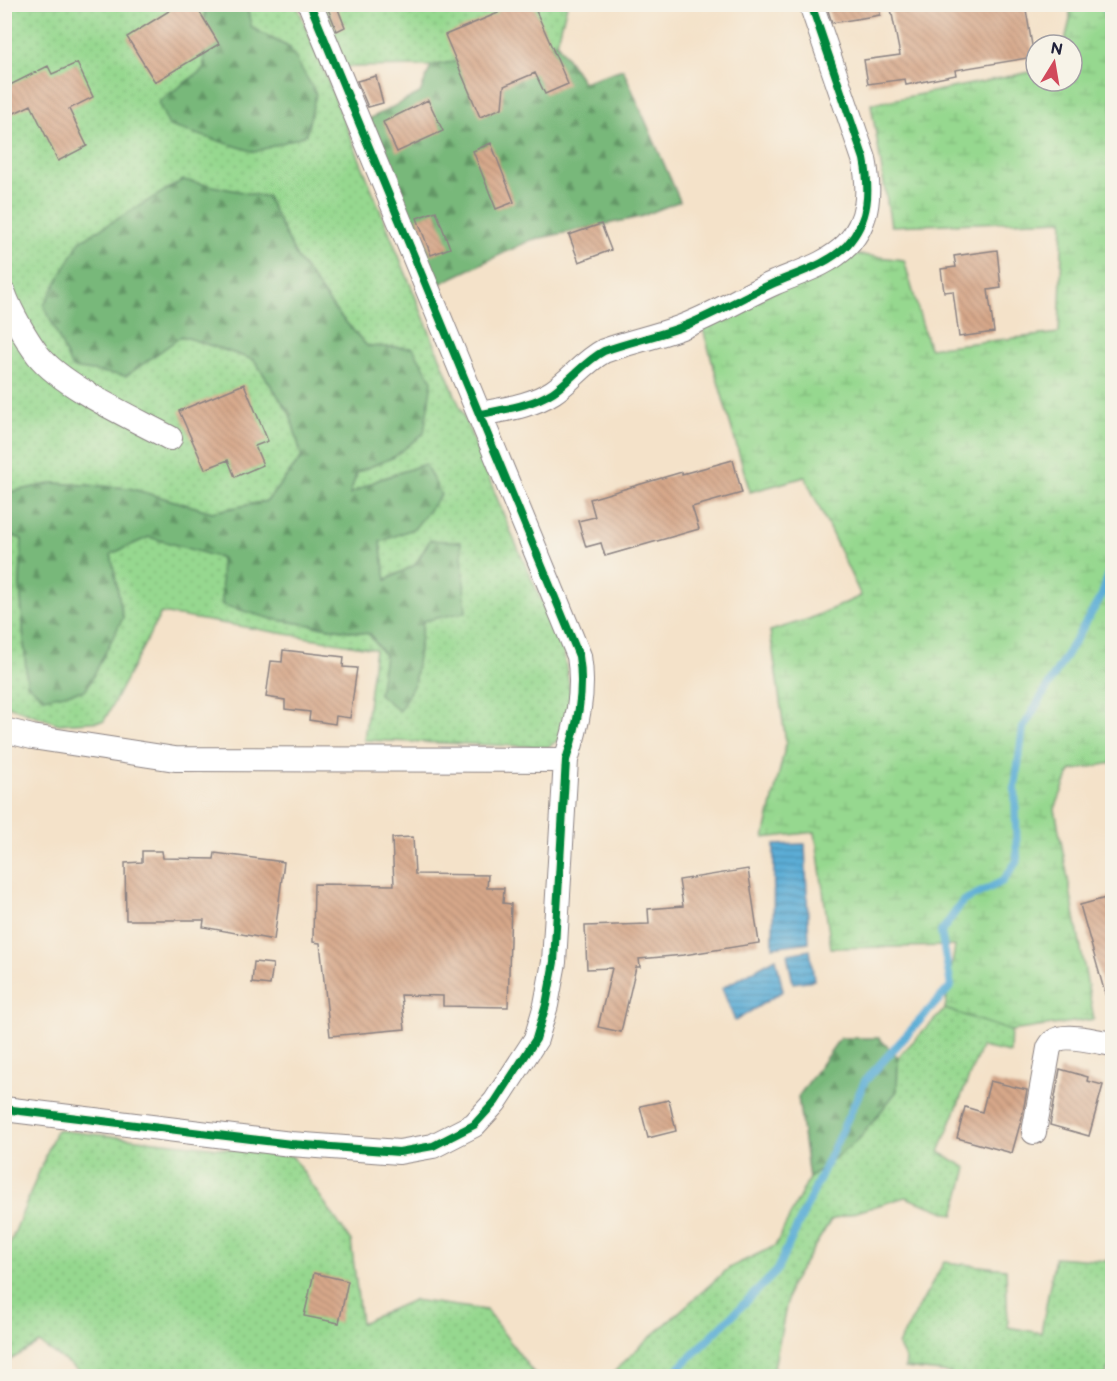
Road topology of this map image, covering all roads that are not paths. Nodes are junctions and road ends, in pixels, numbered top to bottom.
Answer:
1 (310, 4) edge
2 (811, 4) edge
3 (4, 294) edge
4 (480, 414) junction
5 (170, 438) dead end
6 (4, 730) edge
7 (566, 760) junction
8 (1113, 1044) edge
9 (4, 1109) edge
10 (1034, 1132) dead end

1 - 4 street
2 - 4 street
3 - 5 street
4 - 7 street
6 - 7 street
7 - 9 street
8 - 10 street

